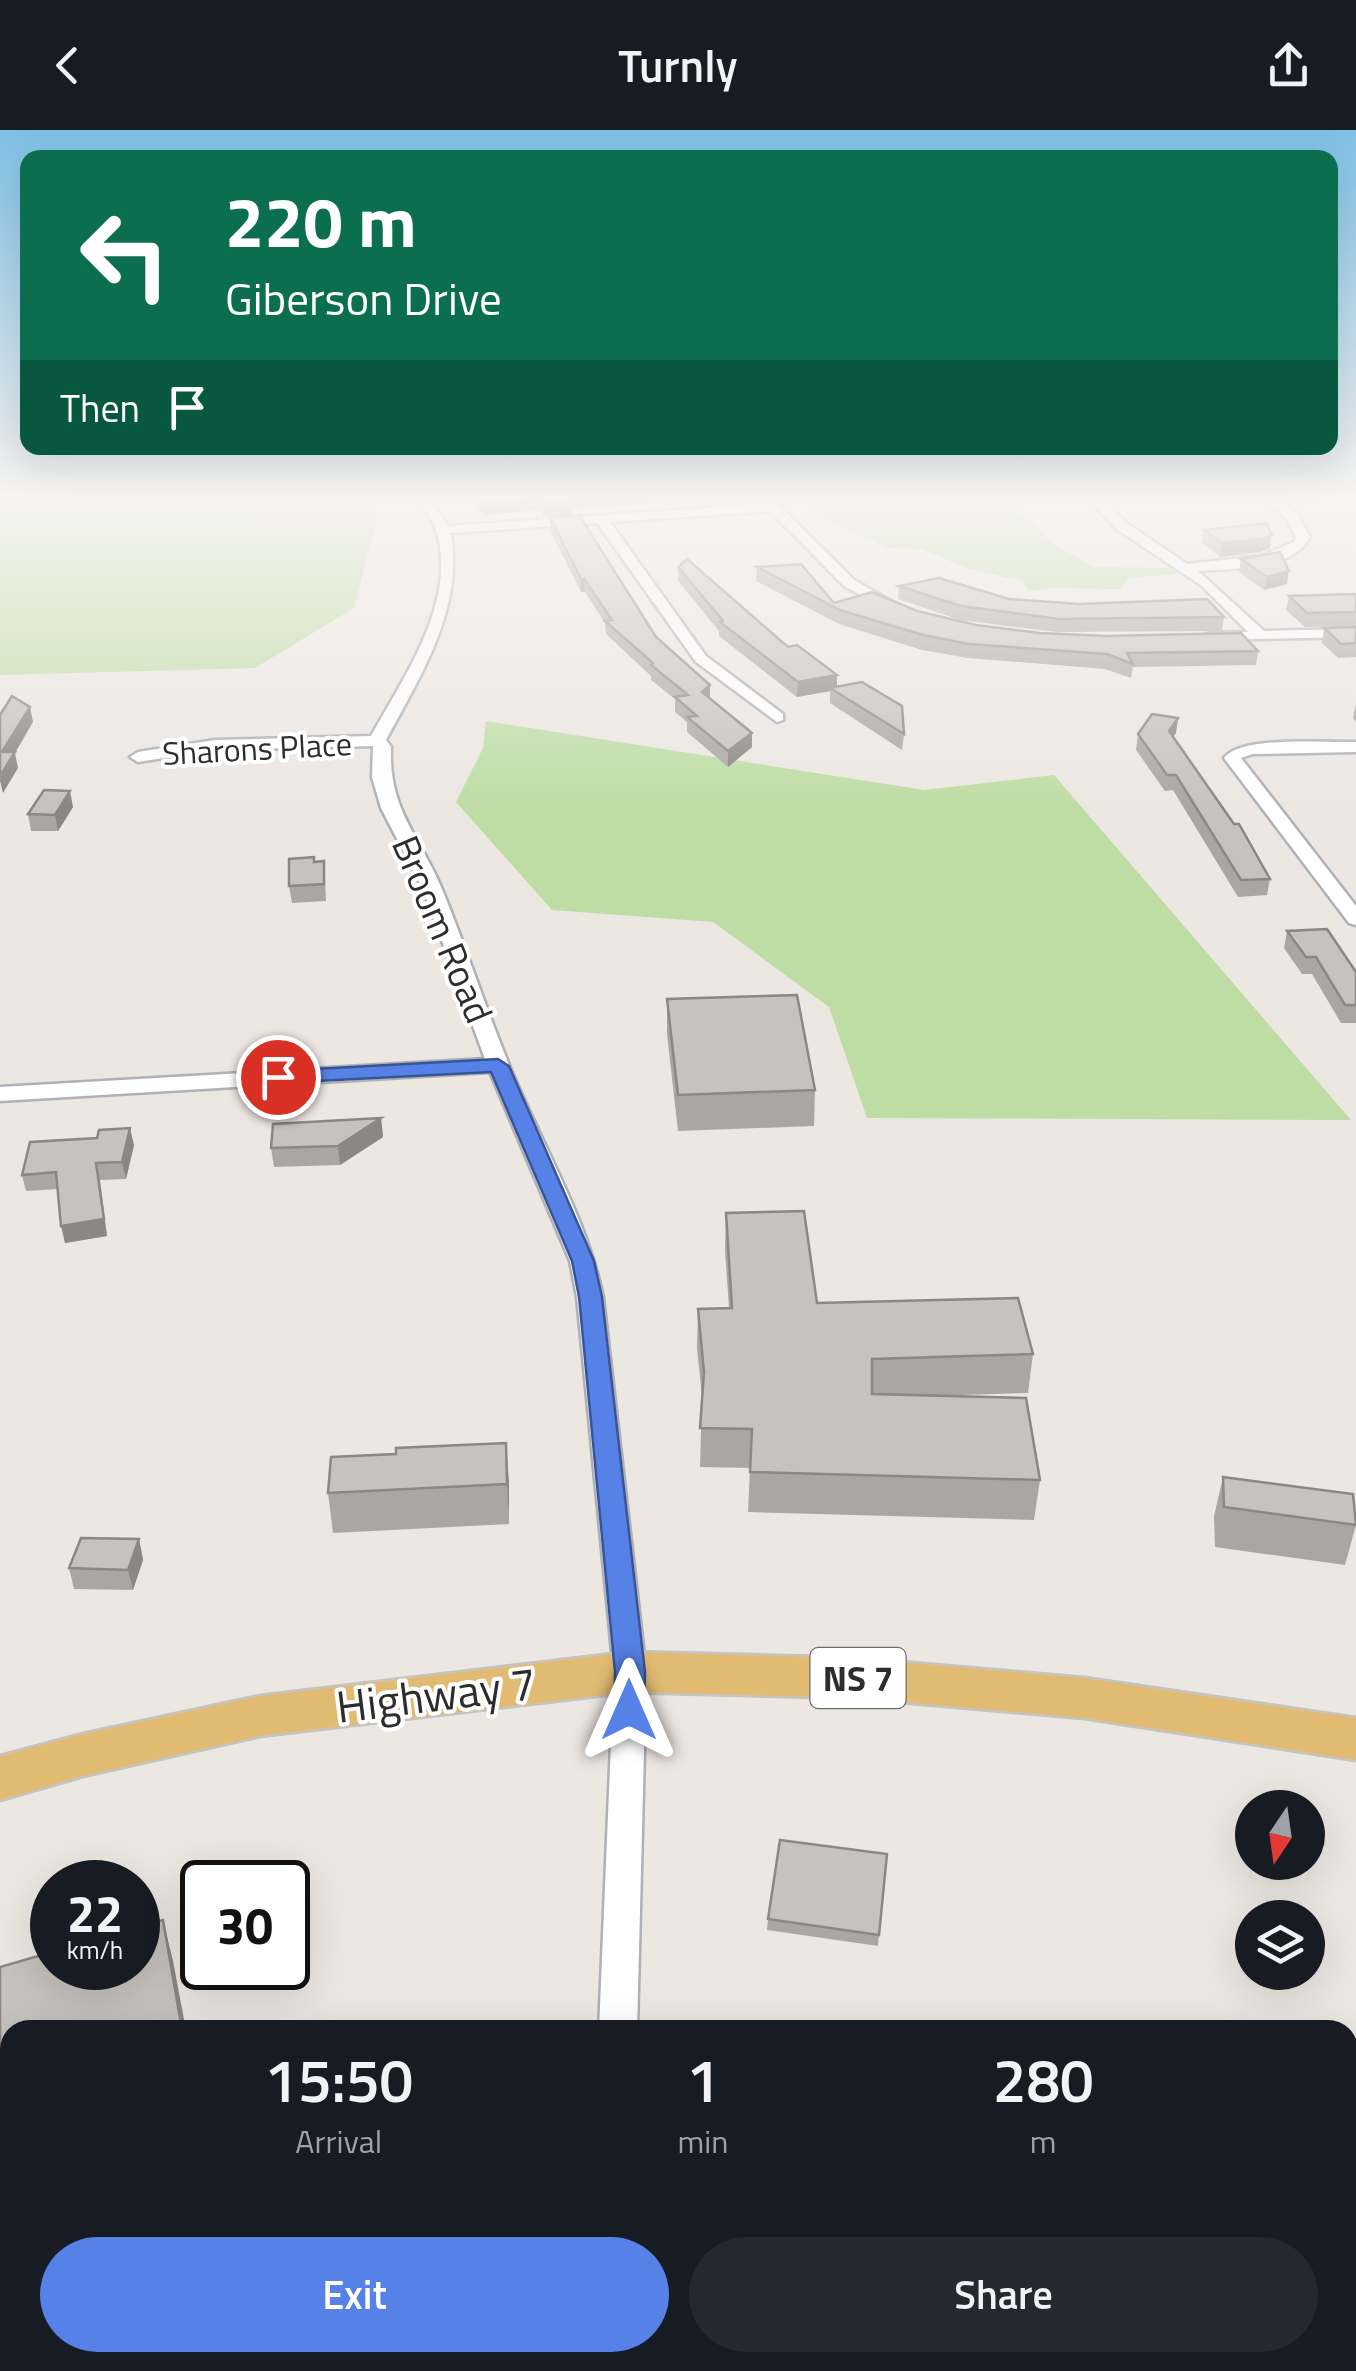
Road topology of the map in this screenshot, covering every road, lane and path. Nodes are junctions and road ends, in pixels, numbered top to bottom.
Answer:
1 (440, 598) edge
2 (658, 598) edge
3 (872, 598) edge
4 (1223, 598) edge
5 (911, 614) edge
6 (1356, 633) edge
7 (1261, 636) junction
8 (1187, 638) edge
9 (777, 717) dead end
10 (377, 742) junction
11 (1356, 747) edge
12 (138, 757) dead end
13 (1356, 918) edge
14 (498, 1066) junction
15 (0, 1094) edge
16 (630, 1672) junction
17 (1356, 1740) edge
18 (0, 1778) edge
19 (618, 2020) edge

1 - 10 street
2 - 9 street
3 - 5 street
4 - 7 street
6 - 7 street
7 - 8 street
10 - 12 street, Sharons Place
10 - 14 street, Broom Road
11 - 13 street
14 - 15 street
14 - 16 street, Broom Road
16 - 17 main road, Highway 7 / NS 7
16 - 18 main road, Highway 7 / NS 7
16 - 19 street, Broom Road

